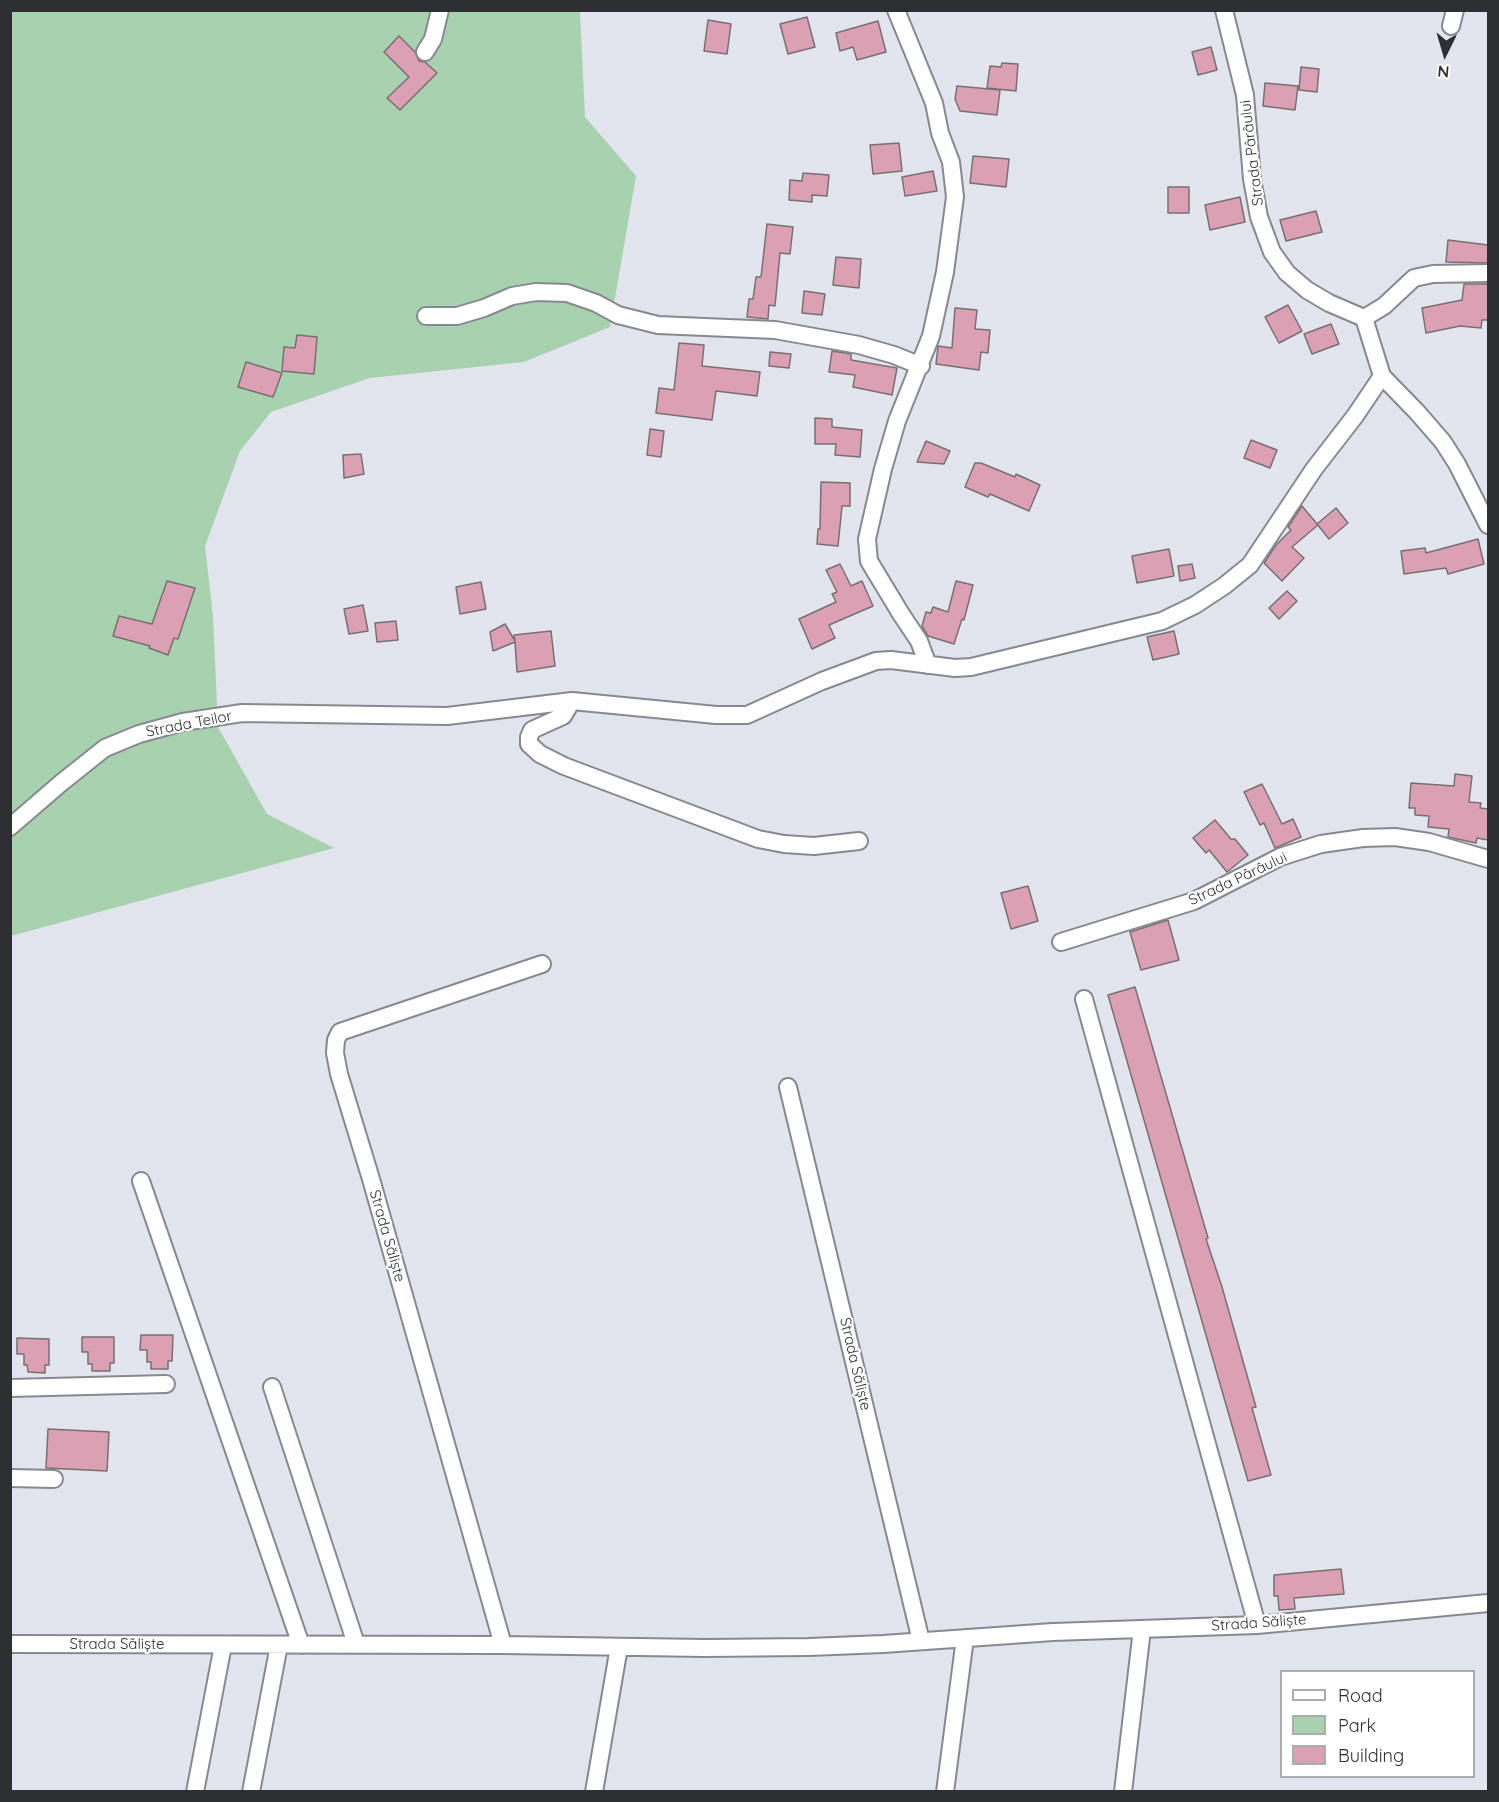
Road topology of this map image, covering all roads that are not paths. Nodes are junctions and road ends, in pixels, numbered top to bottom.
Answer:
1 (440, 10) edge
2 (896, 10) edge
3 (1224, 10) edge
4 (425, 52) dead end
5 (1488, 273) edge
6 (426, 316) dead end
7 (1364, 318) junction
8 (921, 366) junction
9 (1382, 376) junction
10 (1488, 525) edge
11 (928, 665) junction
12 (572, 701) junction
13 (10, 827) edge
14 (859, 841) dead end
15 (1488, 859) edge
16 (1061, 942) dead end
17 (542, 964) dead end
18 (1084, 999) dead end
19 (788, 1087) dead end
20 (141, 1181) dead end
21 (166, 1384) dead end
22 (272, 1387) dead end
23 (10, 1388) edge
24 (10, 1478) edge
25 (54, 1479) dead end
26 (1488, 1603) edge
27 (1257, 1625) junction
28 (1142, 1629) junction
29 (965, 1638) junction
30 (921, 1641) junction
31 (10, 1644) edge
32 (356, 1644) junction
33 (223, 1645) junction
34 (279, 1645) junction
35 (301, 1645) junction
36 (503, 1645) junction
37 (619, 1647) junction
38 (195, 1791) edge
39 (251, 1791) edge
40 (594, 1791) edge
41 (945, 1791) edge
42 (1123, 1791) edge

1 - 4 street
2 - 8 street
3 - 7 street, Strada Pârâului
5 - 7 street
6 - 8 street
7 - 9 street
8 - 11 street
9 - 10 street
9 - 11 street, Strada Teilor
11 - 12 street, Strada Teilor
12 - 13 street, Strada Teilor
12 - 14 street
15 - 16 street, Strada Pârâului
17 - 36 street, Strada Săliște
18 - 27 street
19 - 30 street, Strada Săliște
20 - 35 street
21 - 23 street
22 - 32 street
24 - 25 street
26 - 27 street, Strada Săliște
27 - 28 street, Strada Săliște
28 - 29 street, Strada Săliște
28 - 42 street
29 - 30 street, Strada Săliște
29 - 41 street
30 - 37 street, Strada Săliște
31 - 33 street, Strada Săliște
32 - 35 street, Strada Săliște
32 - 36 street, Strada Săliște
33 - 34 street, Strada Săliște
33 - 38 street
34 - 35 street, Strada Săliște
34 - 39 street
36 - 37 street, Strada Săliște
37 - 40 street

